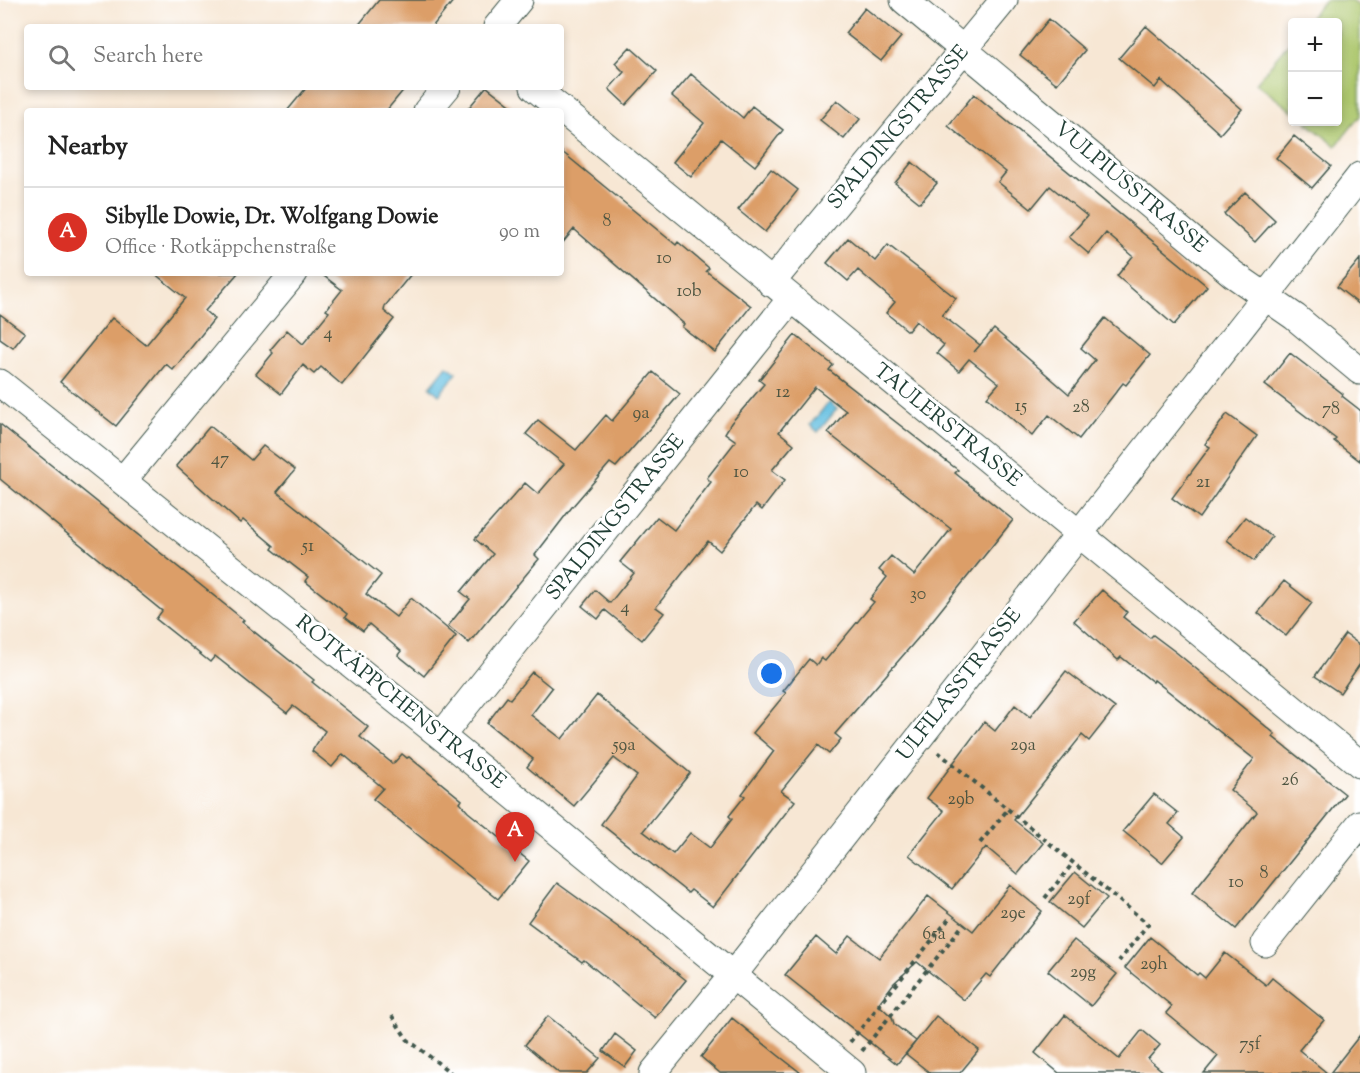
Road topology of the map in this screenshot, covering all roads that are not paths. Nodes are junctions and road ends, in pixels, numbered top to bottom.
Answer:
1 (519, 0) edge
2 (904, 0) edge
3 (1004, 0) edge
4 (499, 24) edge
5 (964, 50) junction
6 (445, 90) edge
7 (538, 90) edge
8 (430, 108) edge
9 (559, 108) edge
10 (564, 112) edge
11 (1360, 176) edge
12 (292, 276) edge
13 (781, 291) junction
14 (1266, 296) junction
15 (1360, 371) edge
16 (0, 383) edge
17 (124, 479) junction
18 (1079, 532) junction
19 (441, 736) junction
20 (1360, 764) edge
21 (1360, 824) edge
22 (1265, 943) dead end
23 (733, 975) junction
24 (845, 1067) edge
25 (653, 1073) edge

1 - 4 street
2 - 5 street, VULPIUSSTRASSE
3 - 5 street, SPALDINGSTRASSE
5 - 13 street, SPALDINGSTRASSE
5 - 14 street, VULPIUSSTRASSE
6 - 8 street
7 - 9 street, TAULERSTRASSE
10 - 13 street, TAULERSTRASSE
11 - 14 street, ULFILASSTRASSE
12 - 17 street
13 - 18 street, TAULERSTRASSE
13 - 19 street, SPALDINGSTRASSE
14 - 15 street, VULPIUSSTRASSE
14 - 18 street, ULFILASSTRASSE
16 - 17 street, ROTKÄPPCHENSTRASSE
17 - 19 street, ROTKÄPPCHENSTRASSE
18 - 20 street, TAULERSTRASSE
18 - 23 street, ULFILASSTRASSE
19 - 23 street, ROTKÄPPCHENSTRASSE
21 - 22 street
23 - 24 street, ROTKÄPPCHENSTRASSE
23 - 25 street, ULFILASSTRASSE

